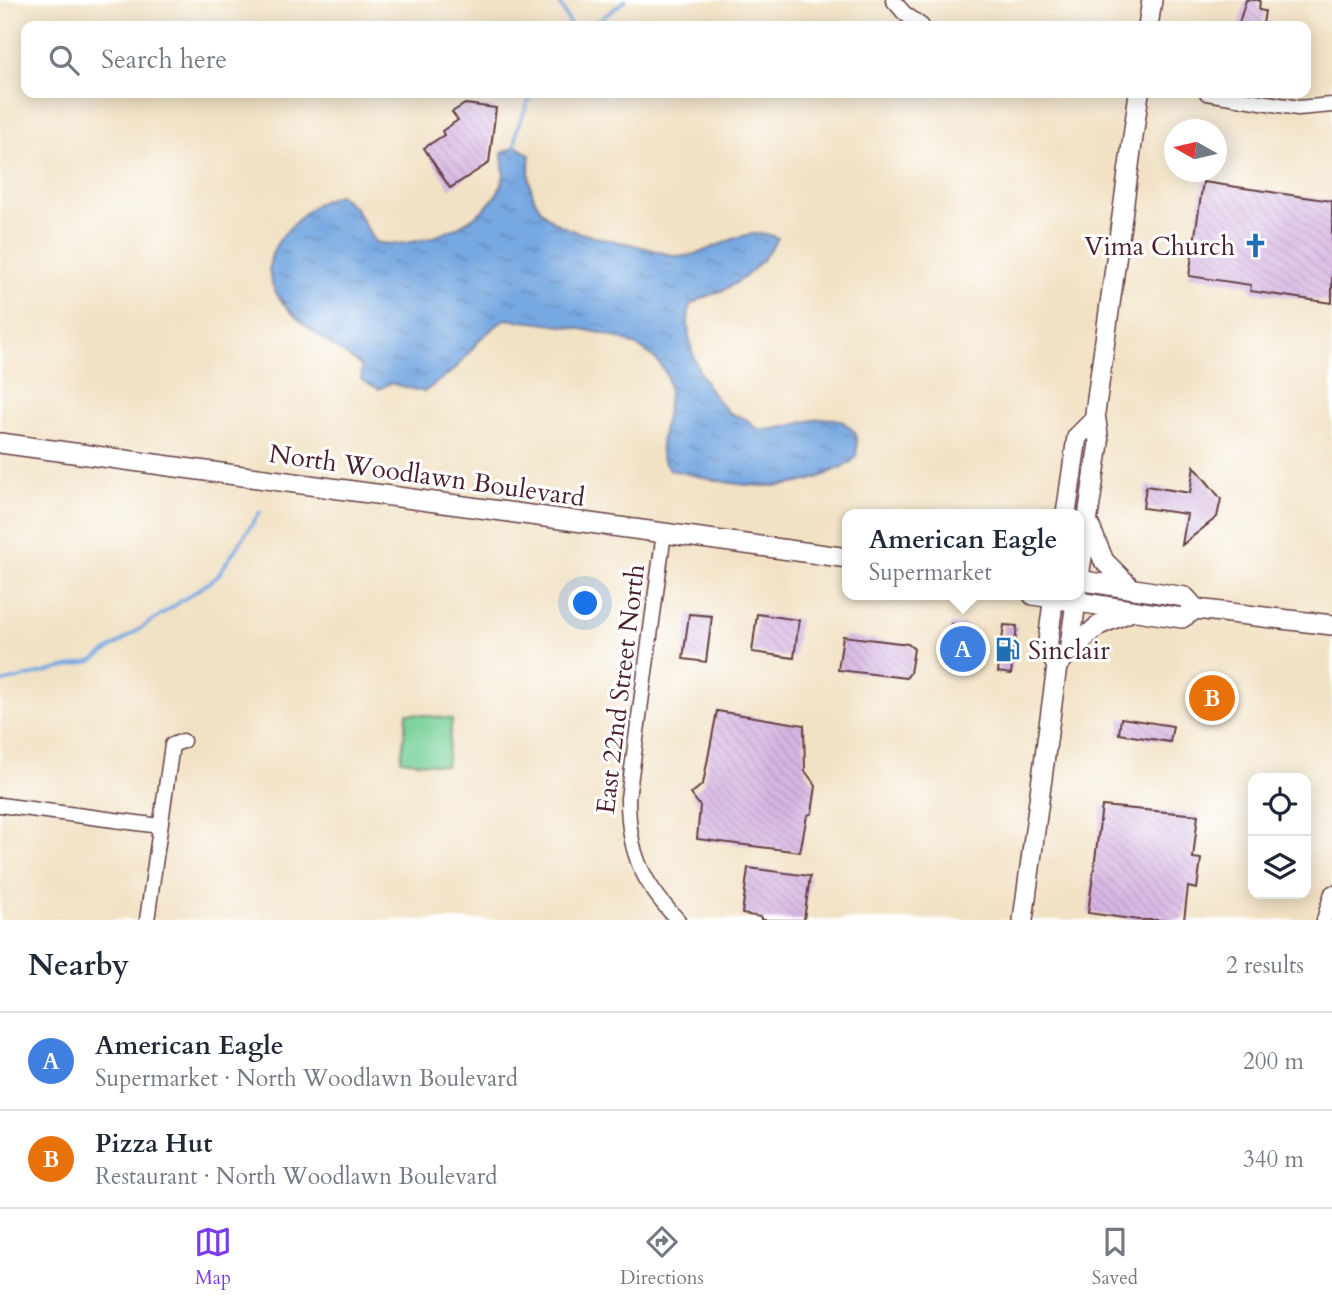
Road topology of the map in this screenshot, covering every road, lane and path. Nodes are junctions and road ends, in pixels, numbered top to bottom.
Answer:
1 (893, 0) edge
2 (1152, 0) edge
3 (915, 21) edge
4 (1149, 21) edge
5 (1138, 98) edge
6 (1237, 98) edge
7 (1332, 105) edge
8 (1094, 420) junction
9 (0, 443) edge
10 (1067, 509) edge
11 (1088, 522) junction
12 (664, 533) junction
13 (1084, 548) edge
14 (842, 557) edge
15 (1130, 587) junction
16 (1084, 588) edge
17 (1084, 591) edge
18 (1053, 600) edge
19 (1075, 600) edge
20 (1196, 609) junction
21 (1132, 611) junction
22 (1332, 625) edge
23 (1063, 659) junction
24 (183, 741) dead end
25 (0, 805) edge
26 (160, 826) junction
27 (1332, 893) edge
28 (146, 920) edge
29 (678, 920) edge
30 (1023, 920) edge
31 (1324, 920) edge

1 - 3 street
2 - 4 main road
5 - 8 main road
6 - 7 street
8 - 10 main road
8 - 11 main road
9 - 12 main road, North Woodlawn Boulevard
11 - 13 main road
11 - 15 main road
12 - 14 main road, North Woodlawn Boulevard
12 - 29 street, East 22nd Street North
15 - 16 main road
15 - 20 main road
17 - 21 main road
18 - 23 main road
19 - 23 main road
20 - 21 main road
20 - 22 main road
21 - 23 main road
23 - 30 main road
24 - 26 street
25 - 26 street
26 - 28 street
27 - 31 street

